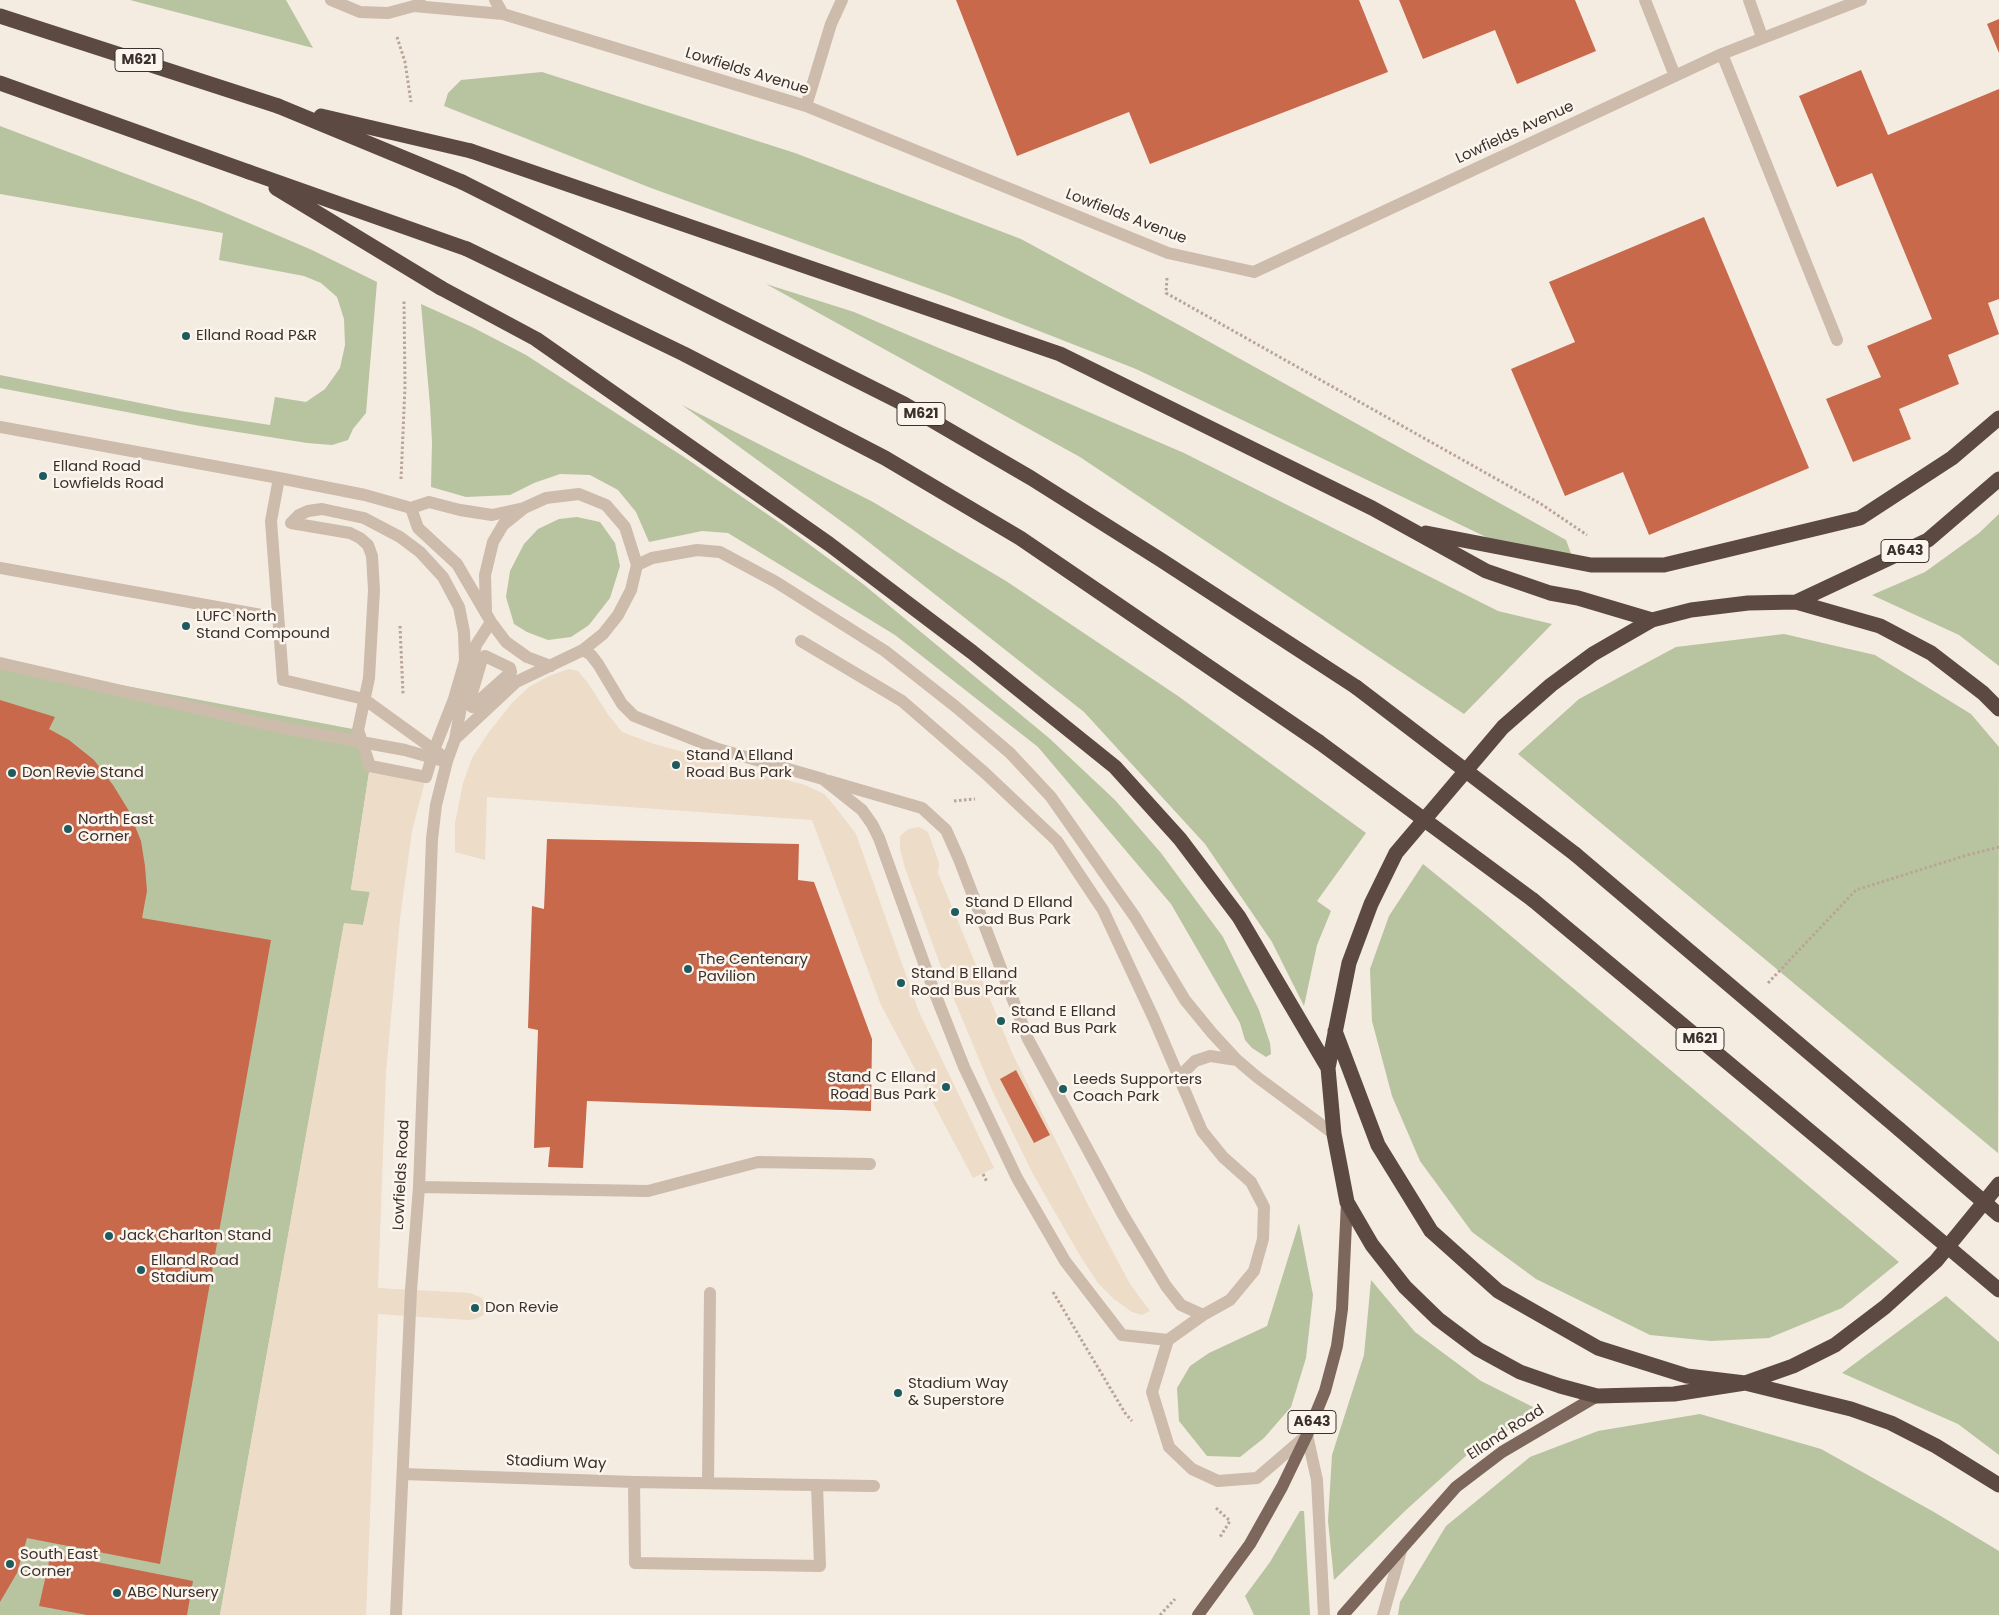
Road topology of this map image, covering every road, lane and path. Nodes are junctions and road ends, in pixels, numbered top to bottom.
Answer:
1 (331, 0) edge
2 (495, 0) edge
3 (842, 0) edge
4 (1645, 0) edge
5 (1750, 0) edge
6 (1861, 0) edge
7 (419, 3) edge
8 (388, 13) junction
9 (503, 14) junction
10 (0, 16) edge
11 (1762, 37) junction
12 (1722, 54) junction
13 (1675, 76) junction
14 (0, 83) edge
15 (411, 102) dead end
16 (278, 106) junction
17 (806, 106) junction
18 (249, 172) junction
19 (1168, 253) junction
20 (1837, 340) dead end
21 (1999, 418) edge
22 (0, 427) edge
23 (279, 478) junction
24 (1999, 479) edge
25 (410, 508) junction
26 (524, 508) junction
27 (1413, 531) junction
28 (1588, 536) dead end
29 (637, 565) junction
30 (0, 568) edge
31 (1796, 602) junction
32 (488, 617) junction
33 (278, 618) junction
34 (1652, 620) junction
35 (801, 641) dead end
36 (582, 650) junction
37 (0, 663) edge
38 (551, 666) junction
39 (364, 699) junction
40 (1999, 709) edge
41 (455, 738) junction
42 (362, 743) junction
43 (433, 754) junction
44 (447, 761) junction
45 (823, 779) junction
46 (978, 799) dead end
47 (922, 808) junction
48 (1999, 848) edge
49 (1750, 1002) junction
50 (1335, 1031) junction
51 (1237, 1060) junction
52 (1328, 1068) junction
53 (1181, 1082) junction
54 (1334, 1134) junction
55 (870, 1164) dead end
56 (983, 1174) dead end
57 (988, 1182) dead end
58 (1999, 1184) edge
59 (419, 1187) junction
60 (1348, 1202) junction
61 (1999, 1215) edge
62 (1049, 1285) dead end
63 (1999, 1290) edge
64 (710, 1293) dead end
65 (1203, 1315) junction
66 (1168, 1340) junction
67 (1745, 1383) junction
68 (1597, 1396) junction
69 (1137, 1426) dead end
70 (1307, 1435) junction
71 (403, 1474) junction
72 (634, 1482) junction
73 (708, 1483) junction
74 (817, 1485) junction
75 (1999, 1485) edge
76 (874, 1486) dead end
77 (1214, 1506) dead end
78 (1216, 1543) dead end
79 (1401, 1551) junction
80 (396, 1615) edge
81 (1198, 1615) edge
82 (1324, 1615) edge
83 (1343, 1615) edge
84 (1383, 1615) edge

1 - 8 street
2 - 9 street
3 - 17 street
4 - 13 street
5 - 11 street
6 - 11 street, Lowfields Avenue
7 - 8 street
7 - 9 street, Lowfields Avenue
8 - 15 path
9 - 17 street, Lowfields Avenue
10 - 16 highway, M621
11 - 12 street, Lowfields Avenue
12 - 13 street, Lowfields Avenue
12 - 20 street
13 - 19 street, Lowfields Avenue
14 - 18 highway, M621
16 - 27 highway, bridge
16 - 49 highway, M621, bridge
17 - 19 street, Lowfields Avenue
18 - 52 highway, bridge
18 - 63 highway, M621, bridge
19 - 28 path
21 - 27 highway
22 - 23 street
23 - 25 street
23 - 33 street
24 - 31 highway, A643
25 - 26 street
25 - 32 street
26 - 29 street
26 - 32 street
27 - 34 highway
29 - 36 street, Lowfields Road
29 - 51 street
30 - 33 street
31 - 34 highway
31 - 40 highway
32 - 38 street
32 - 41 street, Lowfields Road
33 - 39 street
34 - 50 highway
35 - 53 street
36 - 38 street, Lowfields Road
36 - 45 street
37 - 42 street
38 - 41 street, Lowfields Road
39 - 42 street
39 - 43 street
39 - 43 street
41 - 44 street, Lowfields Road
42 - 43 street
42 - 43 street
43 - 44 street
44 - 59 street, Lowfields Road
45 - 47 street
45 - 66 street
46 - 47 path
47 - 65 street
48 - 49 path
49 - 61 highway, M621, bridge
50 - 52 highway
50 - 67 highway
51 - 53 street
51 - 54 street
52 - 54 highway
53 - 65 street
54 - 60 highway
55 - 59 street
56 - 57 path
58 - 67 highway
59 - 71 street, Lowfields Road
60 - 68 highway
60 - 70 main road, A643
62 - 69 path
64 - 73 street
65 - 66 street
66 - 70 street
67 - 68 highway
67 - 75 highway
68 - 79 main road, Elland Road
70 - 81 main road, A643
70 - 82 street
71 - 72 street, Stadium Way
71 - 80 street, Lowfields Road
72 - 73 street, Stadium Way
72 - 74 street
73 - 74 street, Stadium Way
74 - 76 street, Stadium Way
77 - 78 path
79 - 83 main road, Elland Road
79 - 84 street, Elland Road

